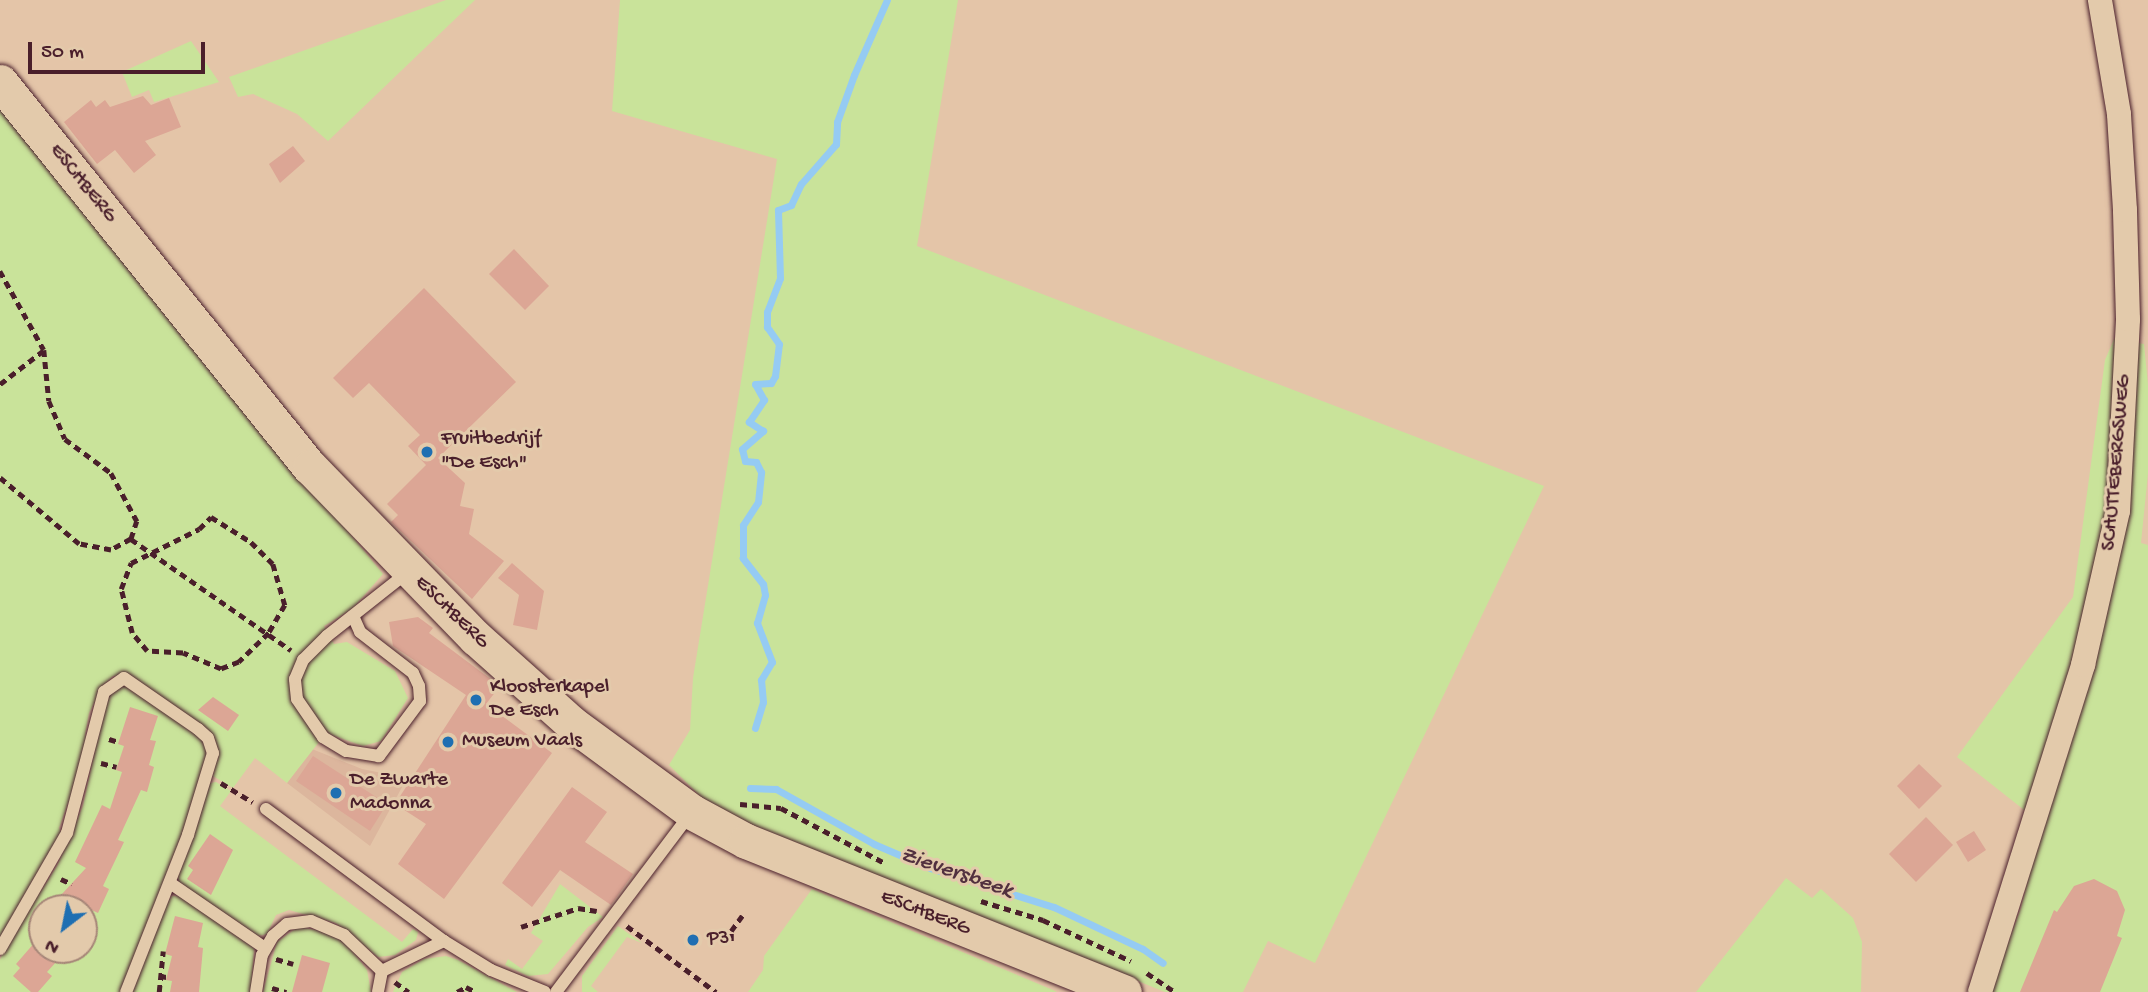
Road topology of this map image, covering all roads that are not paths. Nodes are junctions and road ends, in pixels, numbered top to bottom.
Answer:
1 (2100, 0) edge
2 (0, 82) edge
3 (408, 571) junction
4 (353, 616) junction
5 (266, 810) road end
6 (692, 813) junction
7 (170, 883) junction
8 (444, 941) junction
9 (0, 948) edge
10 (265, 948) junction
11 (382, 971) junction
12 (1135, 975) edge
13 (126, 992) edge
14 (257, 992) edge
15 (378, 992) edge
16 (545, 992) edge
17 (556, 992) edge
18 (1980, 992) edge

1 - 18 street, SCHUTTEBERGSWEG
2 - 3 street, ESCHBERG
3 - 4 lane
3 - 6 street, ESCHBERG
4 - 4 lane
5 - 8 lane
6 - 12 street, ESCHBERG
6 - 17 lane
7 - 9 lane
7 - 10 lane
7 - 13 lane
8 - 11 lane
8 - 16 lane
10 - 11 lane
10 - 14 lane
11 - 15 lane

